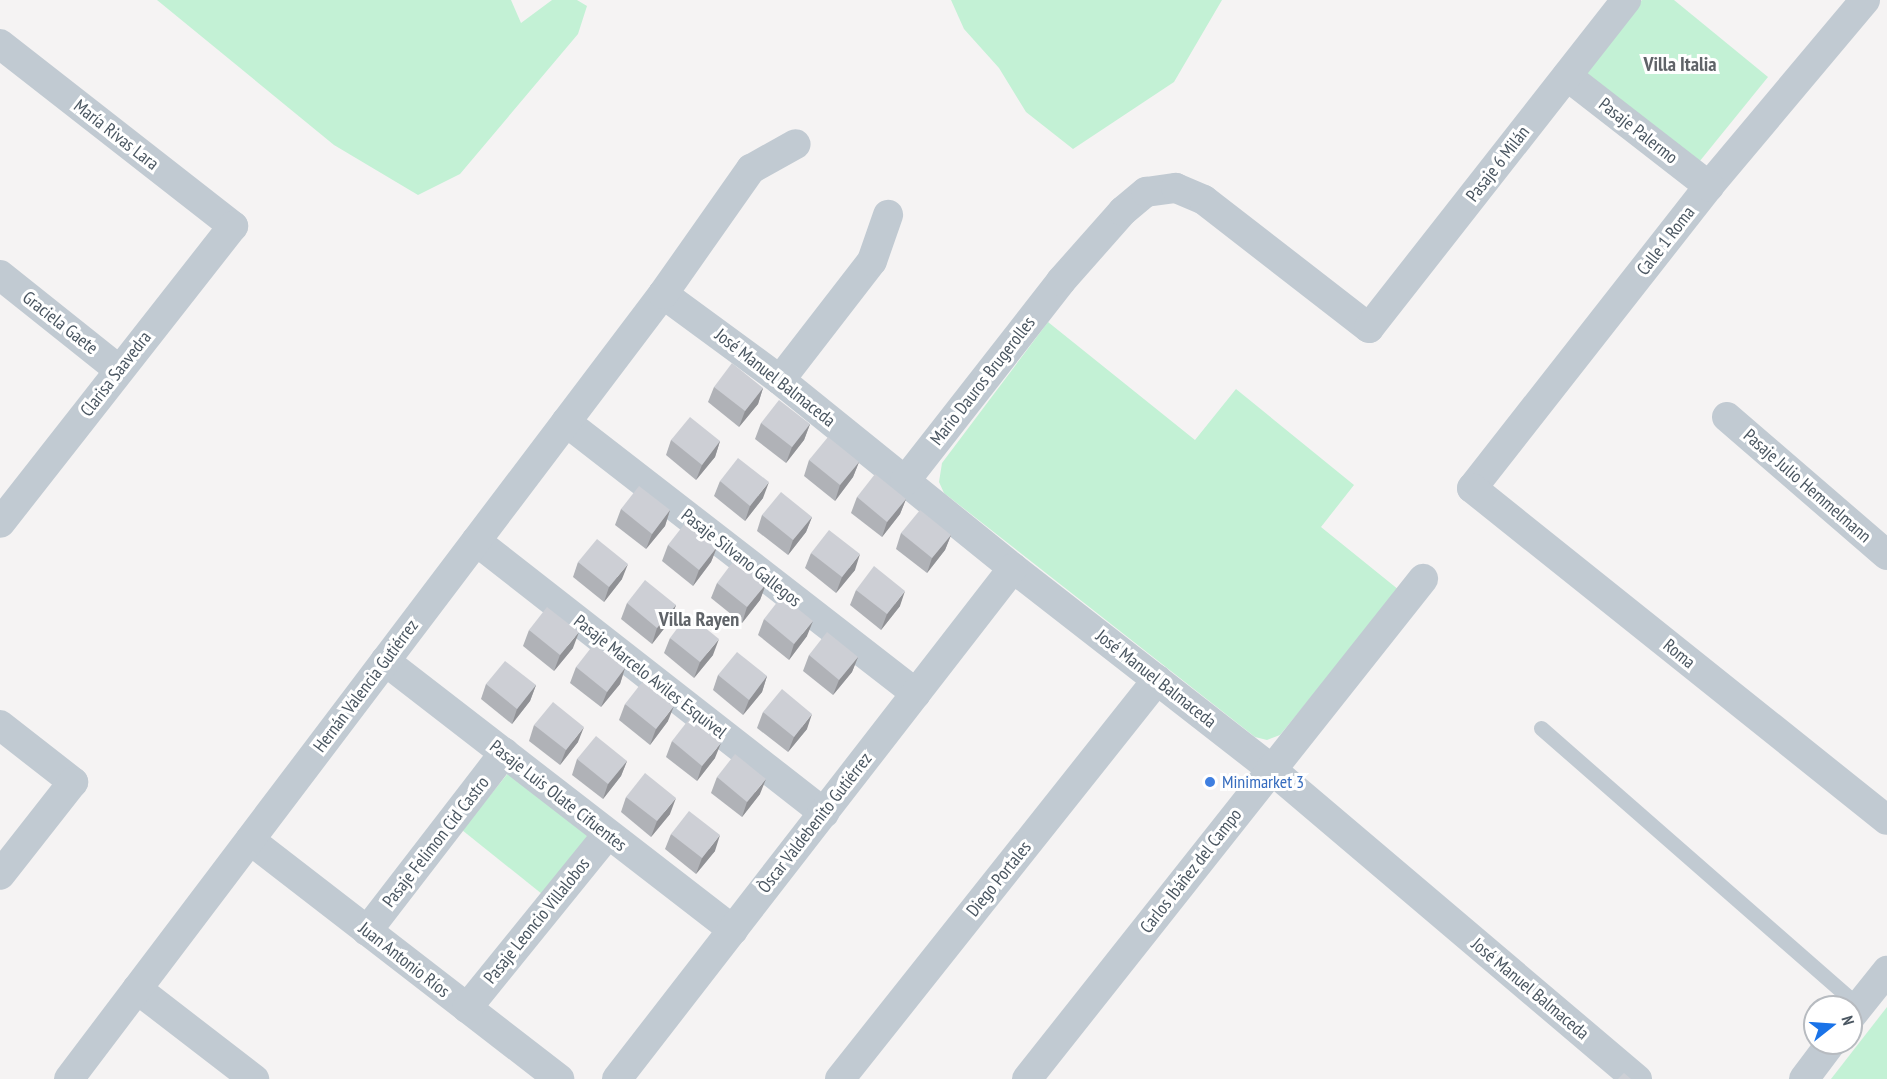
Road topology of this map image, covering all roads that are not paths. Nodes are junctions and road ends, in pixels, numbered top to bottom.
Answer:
1 (1626, 0) edge
2 (1865, 0) edge
3 (0, 44) edge
4 (1566, 76) junction
5 (796, 144) dead end
6 (1709, 186) junction
7 (888, 215) dead end
8 (233, 226) joint
9 (0, 275) edge
10 (663, 294) junction
11 (1369, 328) joint
12 (119, 370) junction
13 (780, 380) junction
14 (1727, 417) dead end
15 (566, 422) junction
16 (905, 481) junction
17 (1472, 488) joint
18 (4, 511) edge
19 (476, 541) junction
20 (1887, 555) edge
21 (1013, 568) junction
22 (1423, 579) dead end
23 (385, 661) junction
24 (1157, 680) junction
25 (916, 693) junction
26 (0, 725) edge
27 (1541, 728) dead end
28 (504, 753) junction
29 (1271, 769) junction
30 (824, 813) junction
31 (1887, 820) edge
32 (607, 835) junction
33 (250, 840) junction
34 (0, 875) edge
35 (733, 930) junction
36 (367, 931) junction
37 (1887, 971) edge
38 (137, 989) junction
39 (1837, 995) edge
40 (1863, 1001) edge
41 (467, 1008) junction
42 (1822, 1055) edge
43 (69, 1079) edge
44 (254, 1079) edge
45 (559, 1079) edge
46 (617, 1079) edge
47 (840, 1079) edge
48 (1027, 1079) edge
49 (1637, 1079) edge
50 (1804, 1079) edge

1 - 4 street, Pasaje 6 Milán
2 - 6 street, Calle 1 Roma
3 - 8 street, María Rivas Lara
4 - 6 street, Pasaje Palermo
4 - 11 street, Pasaje 6 Milán
5 - 10 street, Hernán Valencia Gutiérrez
6 - 17 street, Calle 1 Roma
7 - 13 street
8 - 12 street, Clarisa Saavedra
9 - 12 street, Graciela Gaete
10 - 13 street, José Manuel Balmaceda
10 - 15 street, Hernán Valencia Gutiérrez
11 - 16 street, Mario Dauros Brugerolles
12 - 18 street, Clarisa Saavedra
13 - 16 street, José Manuel Balmaceda
14 - 20 street, Pasaje Julio Hemmelmann
15 - 19 street, Hernán Valencia Gutiérrez
15 - 25 street, Pasaje Silvano Gallegos
16 - 21 street, José Manuel Balmaceda
17 - 31 street, Roma
19 - 23 street, Hernán Valencia Gutiérrez
19 - 30 street, Pasaje Marcelo Aviles Esquivel
21 - 24 street, José Manuel Balmaceda
21 - 25 street, Òscar Valdebenito Gutiérrez
22 - 29 street, Carlos Ibáñez del Campo
23 - 28 street, Pasaje Luis Olate Cifuentes
23 - 33 street, Hernán Valencia Gutiérrez
24 - 29 street, José Manuel Balmaceda
24 - 47 street, Diego Portales
25 - 30 street, Òscar Valdebenito Gutiérrez
26 - 34 street
27 - 39 lane
28 - 32 street, Pasaje Luis Olate Cifuentes
28 - 36 street, Pasaje Felimon Cid Castro
29 - 48 street, Carlos Ibáñez del Campo
29 - 49 street, José Manuel Balmaceda
30 - 35 street, Òscar Valdebenito Gutiérrez
32 - 35 street, Pasaje Luis Olate Cifuentes
32 - 41 street, Pasaje Leoncio Villalobos
33 - 36 street, Juan Antonio Ríos
33 - 38 street, Hernán Valencia Gutiérrez
35 - 46 street, Òscar Valdebenito Gutiérrez
36 - 41 street, Juan Antonio Ríos
37 - 40 street
38 - 43 street, Hernán Valencia Gutiérrez
38 - 44 street
41 - 45 street, Juan Antonio Ríos
42 - 50 street

